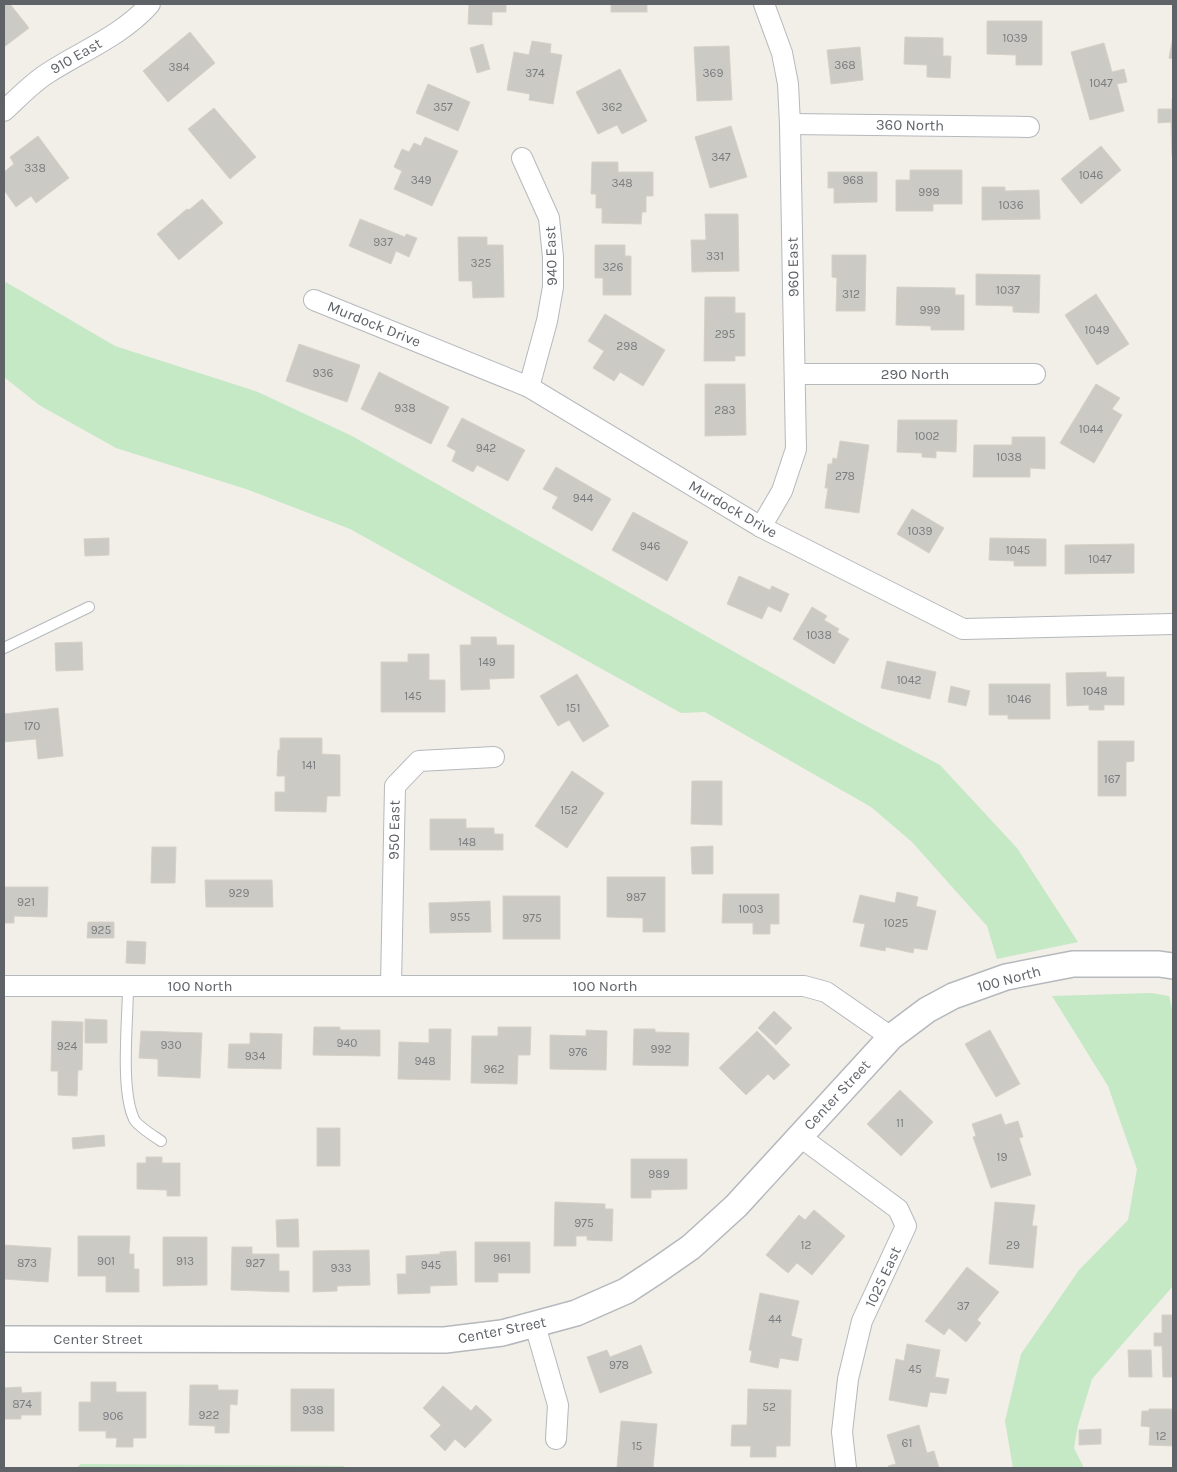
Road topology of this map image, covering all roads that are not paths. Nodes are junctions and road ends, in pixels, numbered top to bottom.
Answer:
1 (150, 4) edge
2 (764, 4) edge
3 (4, 110) edge
4 (790, 124) junction
5 (1029, 127) dead end
6 (522, 158) dead end
7 (314, 300) dead end
8 (796, 374) junction
9 (1035, 374) dead end
10 (529, 386) junction
11 (761, 527) junction
12 (89, 607) dead end
13 (1173, 624) edge
14 (4, 648) edge
15 (494, 757) dead end
16 (1173, 966) edge
17 (391, 985) junction
18 (4, 986) edge
19 (128, 986) junction
20 (891, 1038) junction
21 (799, 1136) junction
22 (161, 1141) dead end
23 (535, 1325) junction
24 (4, 1339) edge
25 (556, 1439) dead end
26 (846, 1468) edge

1 - 3 street, 910 East
2 - 4 street, 960 East
4 - 5 street, 360 North
4 - 8 street, 960 East
6 - 10 street, 940 East
7 - 10 street, Murdock Drive
8 - 9 street, 290 North
8 - 11 street, 960 East
10 - 11 street, Murdock Drive
11 - 13 street, Murdock Drive
12 - 14 lane
15 - 17 street, 950 East
16 - 20 street, 100 North
17 - 19 street, 100 North
17 - 20 street, 100 North
18 - 19 street, 100 North
19 - 22 lane
20 - 21 street, Center Street
21 - 23 street, Center Street
21 - 26 street, 1025 East
23 - 24 street, Center Street
23 - 25 street

